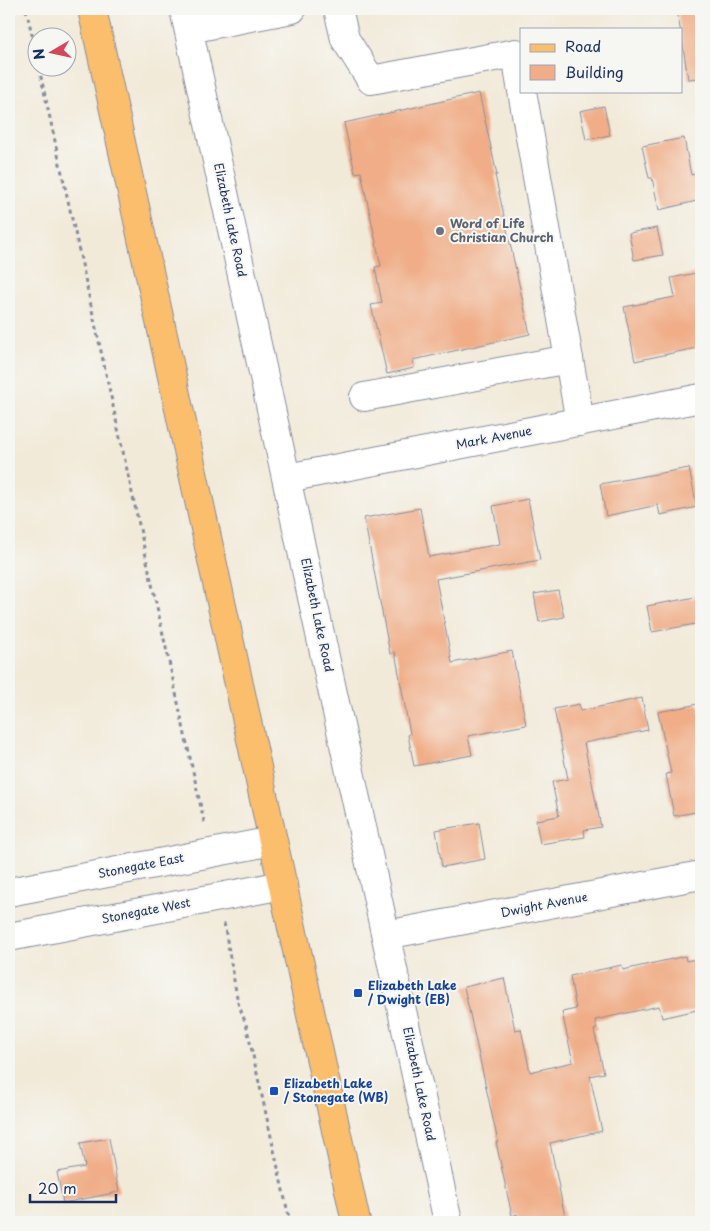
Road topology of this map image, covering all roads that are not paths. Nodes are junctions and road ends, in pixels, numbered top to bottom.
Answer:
1 (92, 9) edge
2 (292, 9) edge
3 (338, 9) edge
4 (187, 19) edge
5 (520, 79) edge
6 (522, 92) edge
7 (569, 359) junction
8 (364, 397) dead end
9 (701, 398) edge
10 (580, 422) junction
11 (287, 478) junction
12 (273, 841) junction
13 (701, 875) edge
14 (283, 885) junction
15 (9, 892) edge
16 (386, 935) junction
17 (9, 937) edge
18 (356, 1222) edge
19 (448, 1222) edge

1 - 12 main road
2 - 4 street
3 - 5 street
4 - 11 street, Elizabeth Lake Road
6 - 7 street
7 - 8 street
7 - 10 street
9 - 10 street, Mark Avenue
10 - 11 street, Mark Avenue
11 - 16 street, Elizabeth Lake Road
12 - 14 main road
12 - 15 street, Stonegate East
13 - 16 street, Dwight Avenue
14 - 17 street, Stonegate West
14 - 18 main road
16 - 19 street, Elizabeth Lake Road

